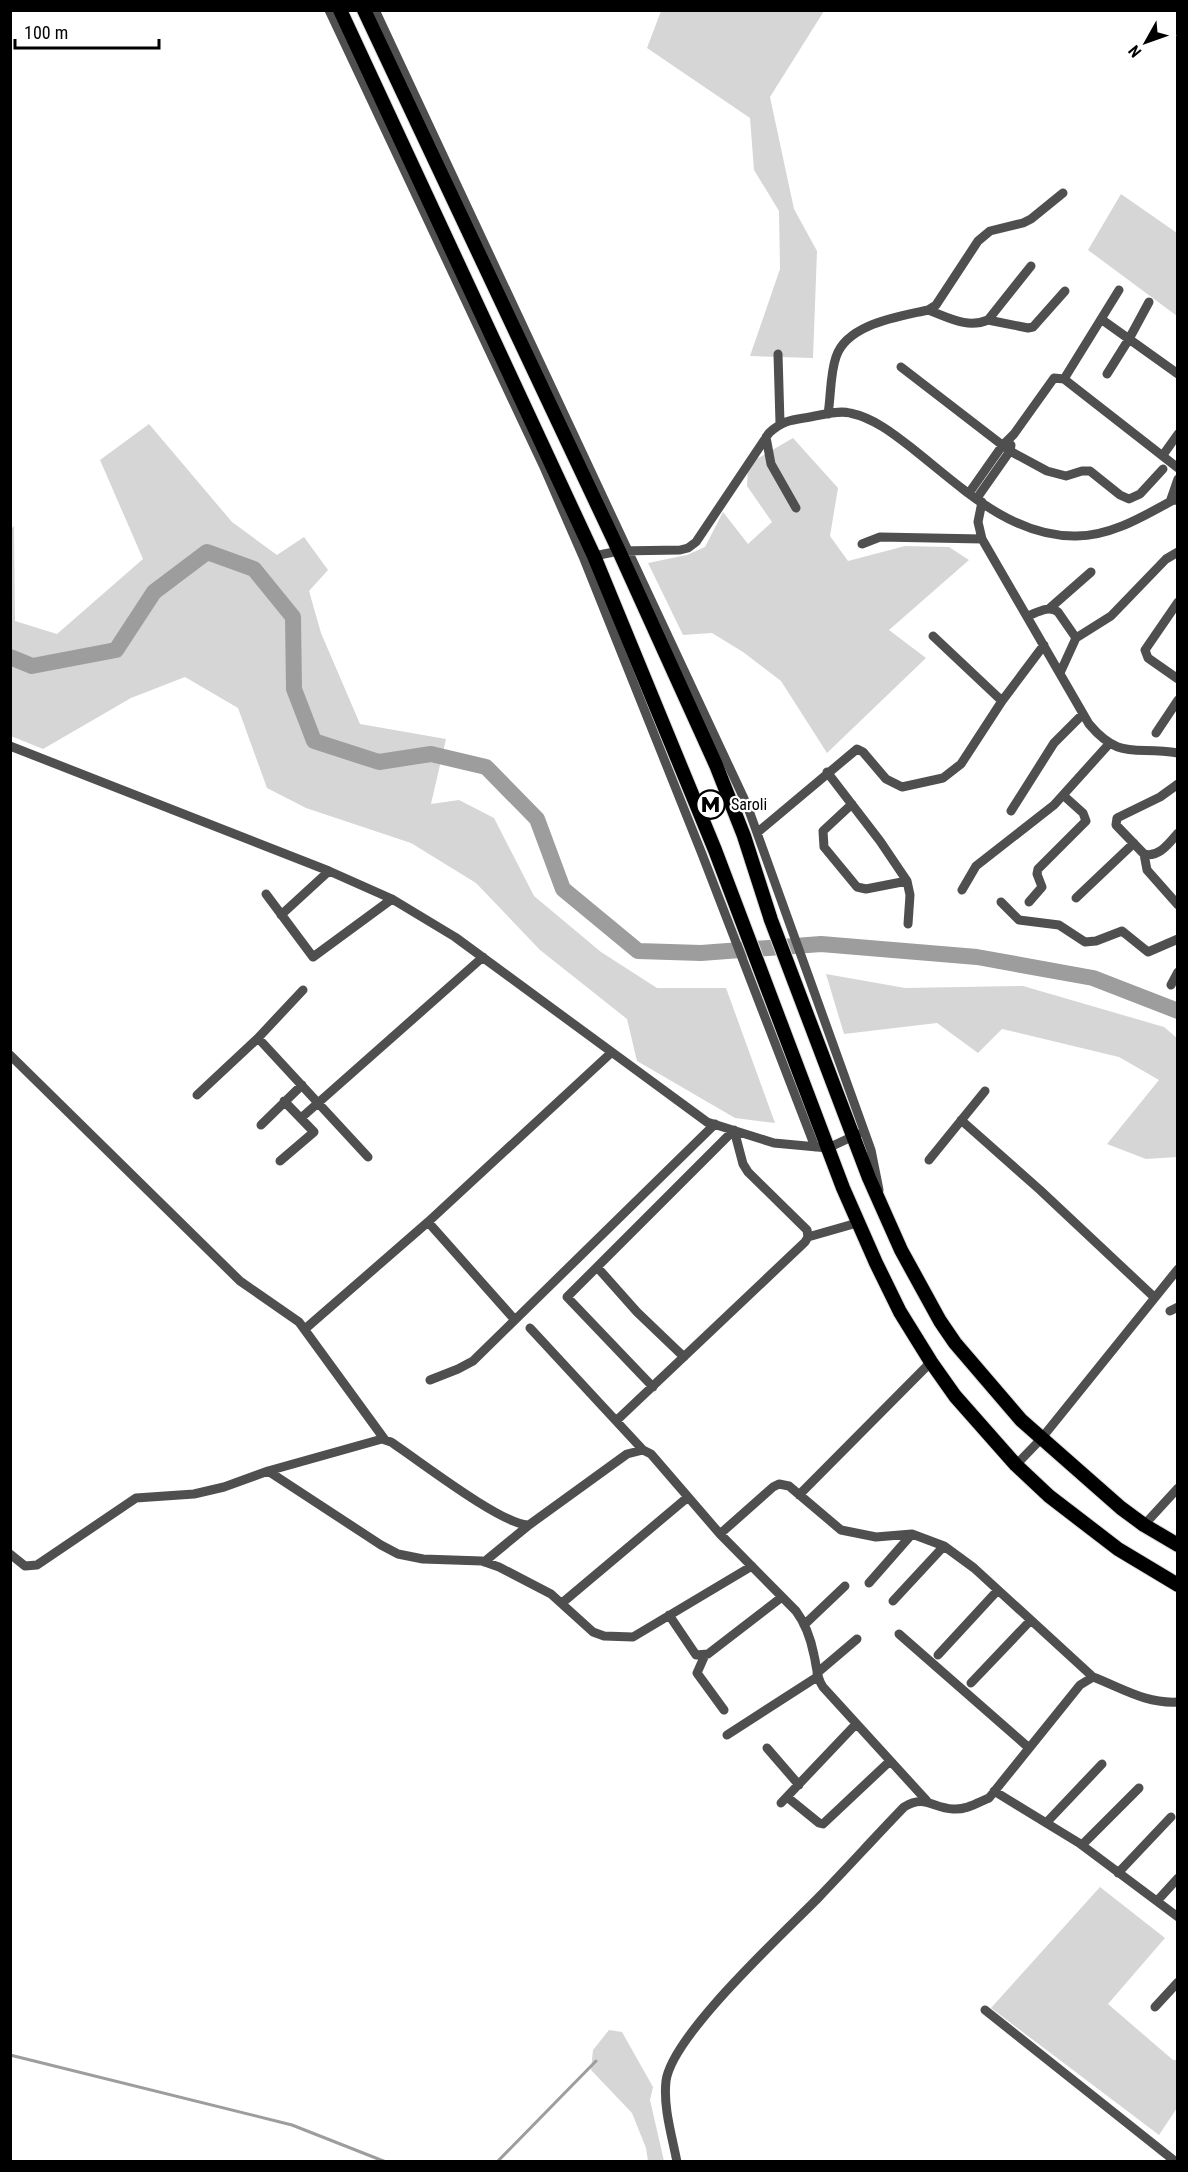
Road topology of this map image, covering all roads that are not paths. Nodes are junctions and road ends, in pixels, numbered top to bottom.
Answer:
1 (329, 10) edge
2 (340, 10) edge
3 (364, 10) edge
4 (375, 10) edge
5 (1063, 193) dead end
6 (1031, 267) dead end
7 (1119, 290) dead end
8 (1065, 291) dead end
9 (1149, 302) dead end
10 (928, 310) junction
11 (1101, 318) junction
12 (988, 320) junction
13 (1129, 339) junction
14 (778, 354) dead end
15 (901, 367) dead end
16 (1107, 374) dead end
17 (1178, 374) edge
18 (1064, 379) junction
19 (828, 414) junction
20 (785, 422) junction
21 (1178, 434) edge
22 (766, 437) junction
23 (1006, 448) junction
24 (1163, 455) junction
25 (1178, 468) edge
26 (1163, 469) dead end
27 (1178, 479) edge
28 (976, 497) junction
29 (1174, 501) edge
30 (796, 508) dead end
31 (982, 539) junction
32 (862, 544) dead end
33 (624, 551) junction
34 (1178, 552) edge
35 (589, 557) junction
36 (1091, 572) dead end
37 (1178, 602) edge
38 (1050, 608) junction
39 (1028, 616) junction
40 (933, 636) dead end
41 (1076, 638) junction
42 (1044, 645) junction
43 (1060, 673) junction
44 (1178, 679) edge
45 (1178, 700) edge
46 (1002, 701) junction
47 (1083, 714) junction
48 (1156, 733) dead end
49 (1109, 744) junction
50 (10, 747) edge
51 (1178, 753) edge
52 (831, 769) junction
53 (1178, 784) edge
54 (1063, 795) junction
55 (852, 804) junction
56 (1011, 811) dead end
57 (758, 832) junction
58 (1178, 833) edge
59 (1134, 843) junction
60 (1144, 854) junction
61 (329, 871) junction
62 (907, 881) junction
63 (962, 890) dead end
64 (266, 894) dead end
65 (1076, 898) dead end
66 (392, 899) junction
67 (1001, 902) dead end
68 (1029, 902) dead end
69 (1178, 905) edge
70 (281, 915) junction
71 (908, 924) dead end
72 (1178, 939) edge
73 (483, 957) junction
74 (1178, 972) edge
75 (1171, 986) dead end
76 (303, 990) dead end
77 (258, 1038) junction
78 (612, 1052) junction
79 (10, 1054) edge
80 (302, 1085) junction
81 (985, 1091) dead end
82 (197, 1095) dead end
83 (284, 1101) junction
84 (319, 1102) junction
85 (301, 1119) junction
86 (961, 1120) junction
87 (715, 1124) junction
88 (261, 1125) dead end
89 (734, 1130) junction
90 (859, 1134) junction
91 (821, 1147) junction
92 (368, 1157) dead end
93 (929, 1160) dead end
94 (280, 1161) dead end
95 (428, 1222) junction
96 (857, 1223) junction
97 (808, 1237) junction
98 (597, 1267) junction
99 (1178, 1269) edge
100 (1154, 1298) junction
101 (514, 1320) junction
102 (530, 1328) dead end
103 (305, 1329) junction
104 (684, 1357) junction
105 (931, 1362) junction
106 (430, 1380) dead end
107 (652, 1387) junction
108 (616, 1421) junction
109 (1041, 1439) junction
110 (380, 1440) junction
111 (643, 1450) junction
112 (1016, 1465) junction
113 (268, 1471) junction
114 (1178, 1488) edge
115 (799, 1495) junction
116 (688, 1497) junction
117 (529, 1525) junction
118 (1144, 1525) junction
119 (720, 1534) junction
120 (912, 1534) junction
121 (1178, 1545) edge
122 (944, 1546) junction
123 (10, 1554) edge
124 (484, 1562) junction
125 (752, 1566) junction
126 (869, 1583) dead end
127 (1178, 1585) edge
128 (845, 1586) dead end
129 (998, 1590) junction
130 (782, 1597) junction
131 (893, 1601) dead end
132 (562, 1603) junction
133 (669, 1615) junction
134 (1030, 1621) junction
135 (804, 1625) junction
136 (899, 1634) dead end
137 (857, 1639) dead end
138 (705, 1655) junction
139 (938, 1655) dead end
140 (817, 1675) junction
141 (1093, 1677) junction
142 (971, 1683) dead end
143 (1178, 1702) edge
144 (724, 1710) dead end
145 (856, 1724) junction
146 (728, 1735) dead end
147 (767, 1748) dead end
148 (1029, 1748) junction
149 (890, 1761) junction
150 (1102, 1764) dead end
151 (799, 1785) junction
152 (1138, 1788) dead end
153 (994, 1791) junction
154 (927, 1801) junction
155 (1171, 1817) dead end
156 (1047, 1822) junction
157 (1082, 1845) junction
158 (1118, 1873) junction
159 (1178, 1878) edge
160 (1157, 1901) junction
161 (1178, 1917) edge
162 (1178, 1982) edge
163 (1155, 2007) dead end
164 (985, 2010) dead end
165 (677, 2162) edge
166 (1176, 2162) edge

1 - 35 street
2 - 35 highway
3 - 33 highway
4 - 33 street
5 - 10 street
6 - 12 street
7 - 11 street
8 - 12 street
9 - 13 street
10 - 12 street
10 - 19 street
11 - 13 street
11 - 18 street
13 - 16 street
13 - 17 street
14 - 20 street
15 - 23 street
18 - 23 street
18 - 24 street
19 - 20 street
19 - 28 street
20 - 22 street
21 - 24 street
22 - 30 street
22 - 33 street
23 - 26 street
23 - 28 street
24 - 25 street
27 - 29 street
28 - 29 street
28 - 31 street
31 - 32 street
31 - 39 street
33 - 35 street
33 - 57 street
33 - 90 highway
34 - 41 street
35 - 91 highway
36 - 38 street
37 - 44 street
38 - 39 street
38 - 41 street
39 - 42 street
40 - 46 street
41 - 43 street
42 - 43 street
42 - 46 street
43 - 47 street
45 - 48 street
46 - 52 street
47 - 49 street
47 - 56 street
49 - 51 street
49 - 54 street
50 - 61 street
52 - 55 street
52 - 57 street
53 - 59 street
54 - 63 street
54 - 68 street
55 - 62 street
55 - 62 street
57 - 90 street
58 - 60 street
59 - 60 street
59 - 65 street
60 - 69 street
61 - 66 street
61 - 70 street
62 - 71 street
64 - 70 street
66 - 70 street
66 - 73 street
67 - 72 street
73 - 78 street
73 - 84 street
74 - 75 street
76 - 77 street
77 - 80 street
77 - 82 street
78 - 87 street
78 - 95 street
79 - 103 street
80 - 83 street
80 - 84 street
81 - 86 street
83 - 85 street
83 - 88 street
84 - 85 street
84 - 92 street
85 - 94 street
86 - 93 street
86 - 100 street
87 - 89 street
87 - 101 street
89 - 91 street
89 - 97 street
89 - 98 street
90 - 91 street
90 - 109 highway
91 - 96 highway
95 - 101 street
95 - 103 street
96 - 97 street
96 - 105 highway
97 - 104 street
98 - 104 street
98 - 107 street
99 - 100 street
100 - 109 street
101 - 106 street
102 - 108 street
103 - 110 street
104 - 107 street
105 - 112 highway
105 - 115 street
107 - 108 street
108 - 111 street
109 - 112 street
109 - 118 highway
110 - 113 street
110 - 117 street
111 - 116 street
111 - 117 street
112 - 127 highway
113 - 123 street
113 - 124 street
114 - 118 street
115 - 119 street
115 - 120 street
116 - 119 street
116 - 132 street
117 - 124 street
118 - 121 highway
119 - 125 street
120 - 122 street
120 - 126 street
122 - 129 street
122 - 131 street
124 - 132 street
125 - 130 street
125 - 133 street
128 - 135 street
129 - 134 street
129 - 139 street
130 - 135 street
130 - 138 street
132 - 133 street
133 - 138 street
134 - 141 street
134 - 142 street
135 - 140 street
136 - 148 street
137 - 140 street
138 - 144 street
140 - 145 street
140 - 146 street
141 - 143 street
141 - 148 street
145 - 149 street
145 - 151 street
147 - 151 street
148 - 153 street
149 - 151 street
149 - 154 street
150 - 156 street
152 - 157 street
153 - 154 street
153 - 156 street
154 - 165 street
155 - 158 street
156 - 157 street
157 - 158 street
158 - 160 street
159 - 160 street
160 - 161 street
162 - 163 street
164 - 166 street

